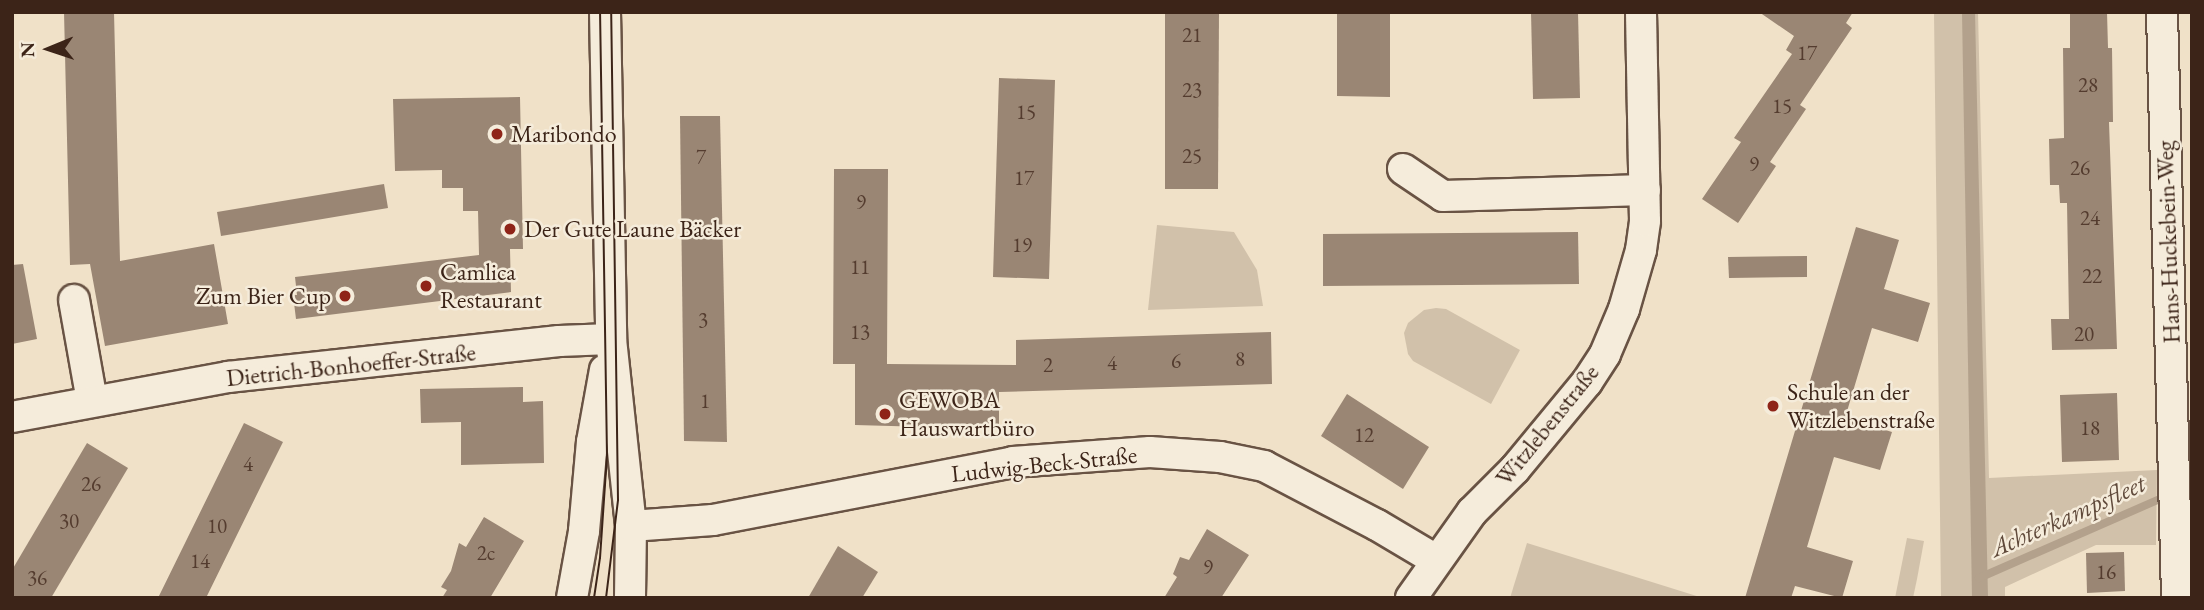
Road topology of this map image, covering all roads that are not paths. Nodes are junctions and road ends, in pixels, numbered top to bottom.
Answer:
1 (606, 12) edge
2 (1641, 12) edge
3 (2162, 12) edge
4 (1403, 169) dead end
5 (1645, 190) junction
6 (74, 300) dead end
7 (611, 339) junction
8 (92, 401) junction
9 (12, 417) edge
10 (631, 526) junction
11 (1436, 560) junction
12 (572, 598) edge
13 (630, 598) edge
14 (1411, 598) edge
15 (2177, 598) edge

1 - 7 street
2 - 5 street, Witzlebenstraße
3 - 15 street, Hans-Huckebein-Weg
4 - 5 street
5 - 11 street, Witzlebenstraße
6 - 8 street
7 - 8 street, Dietrich-Bonhoeffer-Straße
7 - 10 street
7 - 12 street
8 - 9 street, Dietrich-Bonhoeffer-Straße
10 - 11 street, Ludwig-Beck-Straße
10 - 13 street
11 - 14 street, Witzlebenstraße

